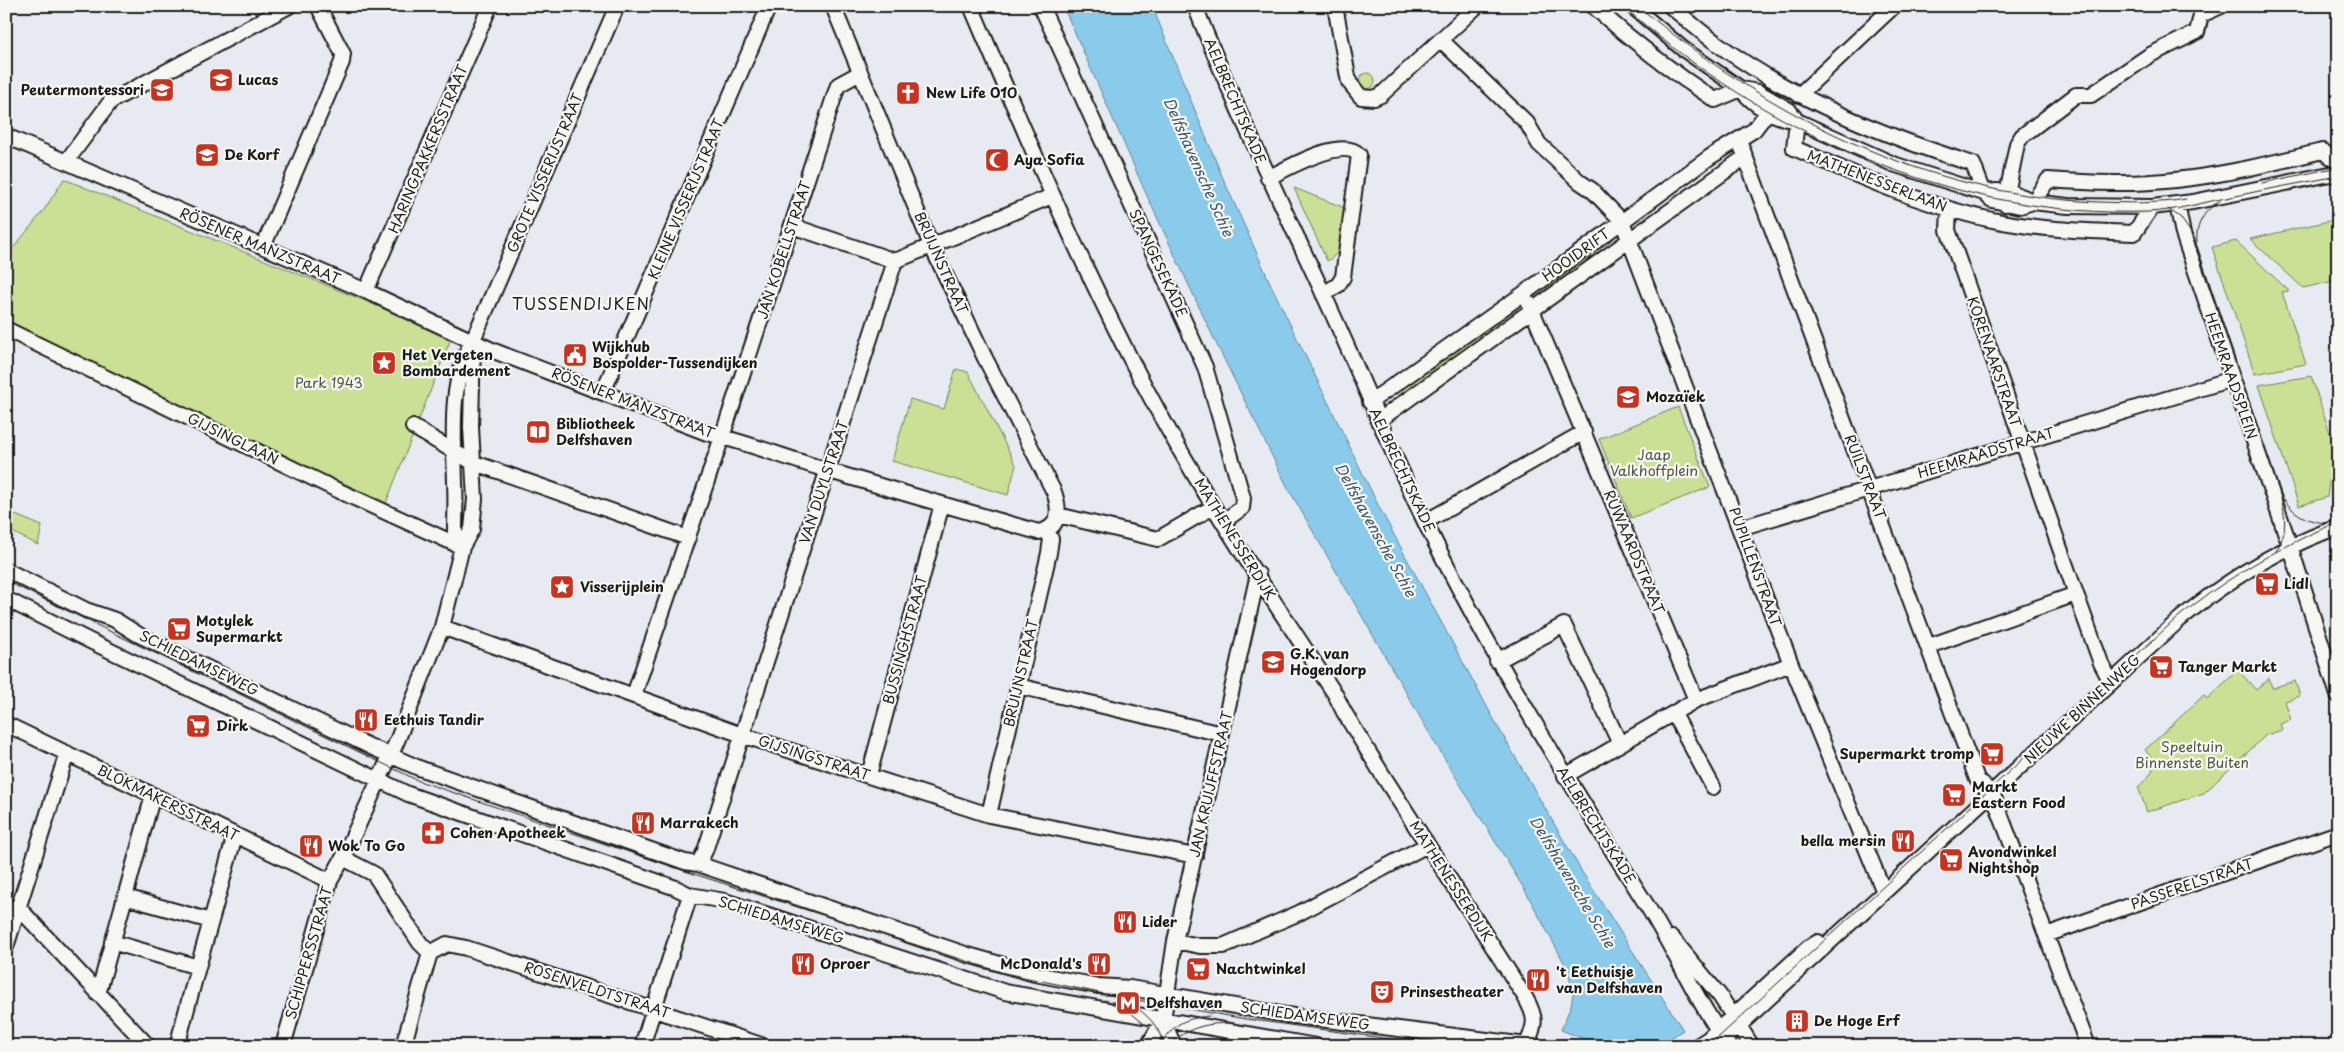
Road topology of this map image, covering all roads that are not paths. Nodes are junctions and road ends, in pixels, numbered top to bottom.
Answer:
1 (289, 6) edge
2 (318, 6) edge
3 (490, 6) edge
4 (617, 6) edge
5 (769, 6) edge
6 (833, 6) edge
7 (971, 6) edge
8 (1041, 6) edge
9 (1195, 6) edge
10 (1335, 6) edge
11 (1476, 6) edge
12 (1593, 6) edge
13 (1632, 6) edge
14 (1670, 6) edge
15 (2221, 6) edge
16 (1886, 9) edge
17 (2199, 10) edge
18 (1441, 40) junction
19 (860, 73) junction
20 (1741, 89) junction
21 (1799, 94) junction
22 (1771, 107) junction
23 (1797, 121) junction
24 (6, 136) edge
25 (1739, 140) junction
26 (1746, 158) junction
27 (2338, 161) edge
28 (66, 162) junction
29 (2335, 172) edge
30 (1268, 178) junction
31 (1984, 193) junction
32 (1052, 196) junction
33 (2006, 198) junction
34 (2033, 202) junction
35 (2177, 204) junction
36 (2152, 207) junction
37 (1950, 210) junction
38 (1622, 221) junction
39 (792, 226) junction
40 (1629, 241) junction
41 (931, 245) junction
42 (263, 247) junction
43 (895, 261) junction
44 (366, 291) junction
45 (1323, 294) junction
46 (1523, 294) junction
47 (1534, 309) junction
48 (6, 329) edge
49 (473, 340) junction
50 (2232, 379) junction
51 (602, 392) junction
52 (1370, 402) junction
53 (1378, 421) junction
54 (413, 427) dead end
55 (1584, 432) junction
56 (722, 437) junction
57 (2022, 442) junction
58 (454, 452) junction
59 (472, 462) junction
60 (828, 471) junction
61 (1870, 488) junction
62 (942, 504) junction
63 (1213, 507) junction
64 (1058, 515) junction
65 (1224, 521) junction
66 (1425, 522) junction
67 (2338, 527) edge
68 (1740, 528) junction
69 (1047, 531) junction
70 (688, 538) junction
71 (462, 547) junction
72 (2290, 547) junction
73 (6, 570) edge
74 (1258, 574) junction
75 (2076, 594) junction
76 (6, 599) edge
77 (442, 627) junction
78 (1928, 646) junction
79 (1497, 661) junction
80 (1791, 664) junction
81 (2111, 682) junction
82 (1018, 686) junction
83 (634, 695) junction
84 (2338, 695) edge
85 (1696, 700) junction
86 (1674, 714) junction
87 (6, 724) edge
88 (1222, 734) junction
89 (742, 735) junction
90 (1620, 744) junction
91 (67, 753) junction
92 (391, 756) junction
93 (869, 775) junction
94 (1564, 776) junction
95 (379, 781) junction
96 (1713, 787) dead end
97 (1991, 794) junction
98 (153, 795) junction
99 (988, 815) junction
100 (2338, 833) edge
101 (235, 835) junction
102 (1427, 845) junction
103 (1195, 856) junction
104 (343, 858) junction
105 (698, 864) junction
106 (330, 881) junction
107 (1884, 892) junction
108 (690, 895) junction
109 (125, 897) junction
110 (18, 906) junction
111 (1651, 912) junction
112 (211, 921) junction
113 (2046, 935) junction
114 (1175, 940) junction
115 (112, 942) junction
116 (6, 947) edge
117 (430, 952) junction
118 (198, 967) junction
119 (98, 994) junction
120 (1166, 994) junction
121 (655, 1008) junction
122 (1163, 1020) junction
123 (1736, 1020) junction
124 (1722, 1040) edge
125 (1278, 1043) edge
126 (1530, 1045) edge
127 (148, 1046) edge
128 (177, 1046) edge
129 (283, 1046) edge
130 (403, 1046) edge
131 (642, 1046) edge
132 (764, 1046) edge
133 (1148, 1046) edge
134 (1174, 1046) edge
135 (1316, 1046) edge
136 (1697, 1046) edge
137 (1752, 1046) edge
138 (2088, 1046) edge

1 - 28 street
2 - 42 street
3 - 44 street, HARINGPAKKERSSTRAAT
4 - 49 street, GROTE VISSERIJSTRAAT
5 - 51 street, KLEINE VISSERIJSTRAAT
6 - 19 street, BRUIJNSTRAAT
7 - 32 street, MATHENESSERDIJK
8 - 65 street, SPANGESEKADE
9 - 30 street, AELBRECHTSKADE
10 - 18 street
11 - 18 street
12 - 20 street
13 - 20 street, MATHENESSERLAAN
14 - 21 street
15 - 17 street
16 - 21 street
17 - 33 street
18 - 38 street
19 - 39 street, JAN KOBELLSTRAAT
19 - 41 street, BRUIJNSTRAAT
20 - 22 street, MATHENESSERLAAN
21 - 31 street
22 - 23 street, MATHENESSERLAAN
22 - 25 street, HOOIDRIFT
23 - 31 street, MATHENESSERLAAN
23 - 37 street, MATHENESSERLAAN
24 - 28 street, RÖSENER MANZSTRAAT
25 - 26 street, RUILSTRAAT
25 - 38 street, HOOIDRIFT
26 - 40 street, HOOIDRIFT
26 - 61 street, RUILSTRAAT
27 - 34 street
28 - 42 street, RÖSENER MANZSTRAAT
29 - 35 street, MATHENESSERLAAN
30 - 45 street, AELBRECHTSKADE
30 - 45 street
31 - 33 street, MATHENESSERLAAN
32 - 41 street
32 - 63 street, MATHENESSERDIJK
33 - 34 street, MATHENESSERLAAN
34 - 36 street, MATHENESSERLAAN
35 - 36 street, MATHENESSERLAAN
35 - 50 street, HEEMRAADSPLEIN
36 - 37 street, MATHENESSERLAAN
37 - 57 street, KORENAARSTRAAT
38 - 40 street, PUPILLENSTRAAT
38 - 46 street, HOOIDRIFT
39 - 43 street
39 - 56 street, JAN KOBELLSTRAAT
40 - 47 street, HOOIDRIFT
40 - 68 street, PUPILLENSTRAAT
41 - 43 street
41 - 64 street, BRUIJNSTRAAT
42 - 44 street, RÖSENER MANZSTRAAT
43 - 60 street, VAN DUYLSTRAAT
44 - 49 street, RÖSENER MANZSTRAAT
45 - 52 street, AELBRECHTSKADE
46 - 47 street, RUWAARDSTRAAT
46 - 52 street, HOOIDRIFT
47 - 53 street, HOOIDRIFT
47 - 55 street, RUWAARDSTRAAT
48 - 71 street, GIJSINGLAAN
49 - 51 street, RÖSENER MANZSTRAAT
49 - 58 street, GROTE VISSERIJSTRAAT
49 - 59 street, GROTE VISSERIJSTRAAT
50 - 57 street, HEEMRAADSTRAAT
50 - 72 street, HEEMRAADSPLEIN
51 - 56 street, RÖSENER MANZSTRAAT
52 - 53 street, AELBRECHTSKADE
53 - 66 street, AELBRECHTSKADE
54 - 58 street
55 - 66 street
55 - 85 street, RUWAARDSTRAAT
56 - 60 street, RÖSENER MANZSTRAAT
56 - 70 street, JAN KOBELLSTRAAT
57 - 61 street, HEEMRAADSTRAAT
57 - 75 street, KORENAARSTRAAT
58 - 59 street
58 - 71 street, GROTE VISSERIJSTRAAT
59 - 70 street
59 - 71 street, GROTE VISSERIJSTRAAT
60 - 62 street, RÖSENER MANZSTRAAT
60 - 89 street, VAN DUYLSTRAAT
61 - 68 street, HEEMRAADSTRAAT
61 - 78 street, RUILSTRAAT
62 - 69 street, RÖSENER MANZSTRAAT
62 - 93 street, BUSSINGHSTRAAT
63 - 64 street
63 - 65 street, MATHENESSERDIJK
64 - 69 street
65 - 74 street, MATHENESSERDIJK
66 - 79 street, AELBRECHTSKADE
67 - 72 street, NIEUWE BINNENWEG
68 - 80 street, PUPILLENSTRAAT
69 - 82 street, BRUIJNSTRAAT
70 - 83 street, JAN KOBELLSTRAAT
71 - 77 street, GROTE VISSERIJSTRAAT
72 - 81 street, NIEUWE BINNENWEG
72 - 84 street, HEEMRAADSPLEIN
73 - 92 street, SCHIEDAMSEWEG
74 - 88 street, JAN KRUIJFFSTRAAT
74 - 102 street, MATHENESSERDIJK
75 - 78 street
75 - 81 street, KORENAARSTRAAT
76 - 95 street, SCHIEDAMSEWEG
77 - 83 street, GIJSINGSTRAAT
77 - 92 street, GROTE VISSERIJSTRAAT
78 - 97 street, RUILSTRAAT
79 - 90 street
79 - 94 street, AELBRECHTSKADE
80 - 85 street
80 - 107 street, PUPILLENSTRAAT
81 - 97 street, NIEUWE BINNENWEG
82 - 88 street
82 - 99 street, BRUIJNSTRAAT
83 - 89 street, GIJSINGSTRAAT
85 - 86 street
86 - 90 street
86 - 96 street
87 - 91 street, BLOKMAKERSSTRAAT
88 - 103 street, JAN KRUIJFFSTRAAT
89 - 93 street, GIJSINGSTRAAT
89 - 105 street, VAN DUYLSTRAAT
90 - 94 street
91 - 98 street, BLOKMAKERSSTRAAT
91 - 110 street
92 - 95 street
92 - 105 street, SCHIEDAMSEWEG
93 - 99 street, GIJSINGSTRAAT
94 - 111 street, AELBRECHTSKADE
95 - 104 street, SCHIPPERSSTRAAT
95 - 108 street, SCHIEDAMSEWEG
97 - 107 street, NIEUWE BINNENWEG
97 - 113 street, RUILSTRAAT
98 - 101 street, BLOKMAKERSSTRAAT
98 - 109 street
99 - 103 street, GIJSINGSTRAAT
100 - 113 street, PASSERELSTRAAT
101 - 106 street, BLOKMAKERSSTRAAT
101 - 112 street
102 - 114 street
102 - 126 street, MATHENESSERDIJK
103 - 114 street, JAN KRUIJFFSTRAAT
104 - 106 street, SCHIPPERSSTRAAT
104 - 117 street
105 - 120 street, SCHIEDAMSEWEG
106 - 129 street, SCHIPPERSSTRAAT
107 - 123 street, NIEUWE BINNENWEG
108 - 121 street
108 - 122 street, SCHIEDAMSEWEG
109 - 112 street
109 - 115 street
110 - 116 street
110 - 119 street
111 - 123 street, AELBRECHTSKADE
111 - 124 street, AELBRECHTSKADE
112 - 118 street
113 - 138 street, RUILSTRAAT
114 - 120 street, JAN KRUIJFFSTRAAT
115 - 118 street
115 - 119 street
117 - 121 street, ROSENVELDTSTRAAT
117 - 130 street
118 - 128 street
119 - 127 street
120 - 122 street
120 - 126 street, SCHIEDAMSEWEG
121 - 131 street
121 - 132 street, ROSENVELDTSTRAAT
122 - 125 street, SCHIEDAMSEWEG
122 - 133 street
122 - 134 street
123 - 124 street
123 - 137 street, AELBRECHTSKADE
124 - 136 street
125 - 135 street, SCHIEDAMSEWEG

